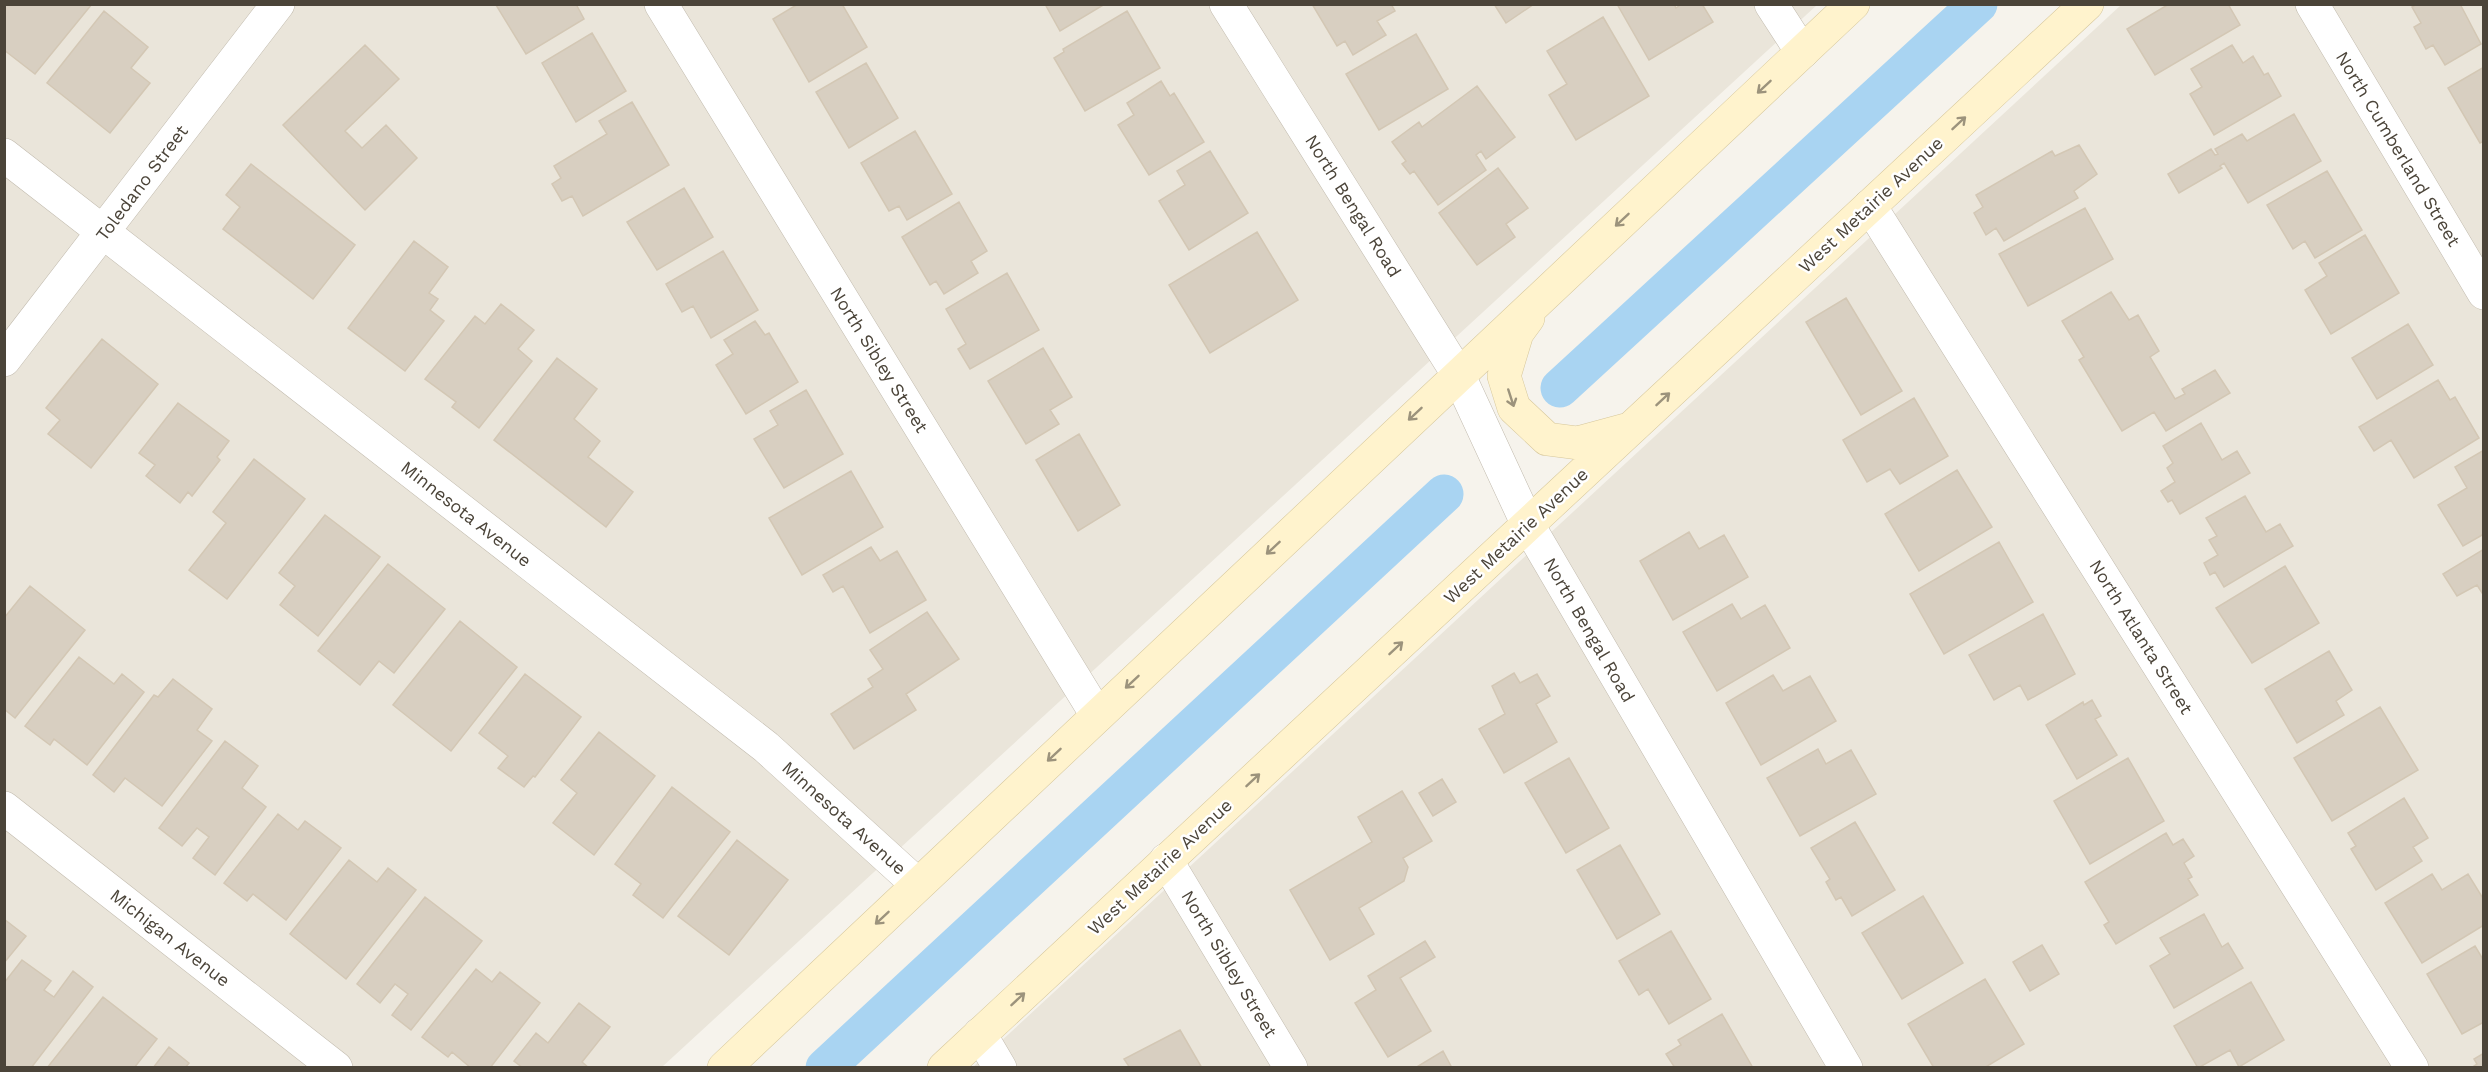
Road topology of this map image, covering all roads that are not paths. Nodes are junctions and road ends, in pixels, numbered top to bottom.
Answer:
1 (278, 4) edge
2 (661, 4) edge
3 (1226, 4) edge
4 (1771, 4) edge
5 (1853, 4) edge
6 (2087, 4) edge
7 (2312, 4) edge
8 (1802, 52) junction
9 (4, 155) edge
10 (1870, 206) junction
11 (104, 232) junction
12 (1548, 289) junction
13 (2484, 293) edge
14 (4, 360) edge
15 (1458, 374) junction
16 (1631, 429) junction
17 (1528, 525) junction
18 (1096, 715) junction
19 (4, 808) edge
20 (1166, 860) junction
21 (917, 884) junction
22 (980, 1034) junction
23 (336, 1068) edge
24 (723, 1068) edge
25 (944, 1068) edge
26 (1000, 1068) edge
27 (1291, 1068) edge
28 (1846, 1068) edge
29 (2412, 1068) edge

1 - 11 street, Toledano Street
2 - 18 street, North Sibley Street
3 - 15 street, North Bengal Road
4 - 8 street
5 - 8 main road
10 -> 6 main road, West Metairie Avenue
7 - 13 street, North Cumberland Street
8 -> 12 main road
9 - 11 street, Minnesota Avenue
16 -> 10 main road, West Metairie Avenue
10 - 29 street, North Atlanta Street
11 - 14 street, Toledano Street
11 - 21 street, Minnesota Avenue
12 - 15 main road
12 -> 16 main road
15 - 17 street, North Bengal Road
15 -> 18 main road
16 - 17 main road, West Metairie Avenue
20 -> 17 main road, West Metairie Avenue
17 - 28 street, North Bengal Road
18 -> 21 main road
19 - 23 street, Michigan Avenue
22 -> 20 main road, West Metairie Avenue
20 - 27 street, North Sibley Street
21 -> 24 main road
22 - 25 main road, West Metairie Avenue
22 - 26 street

